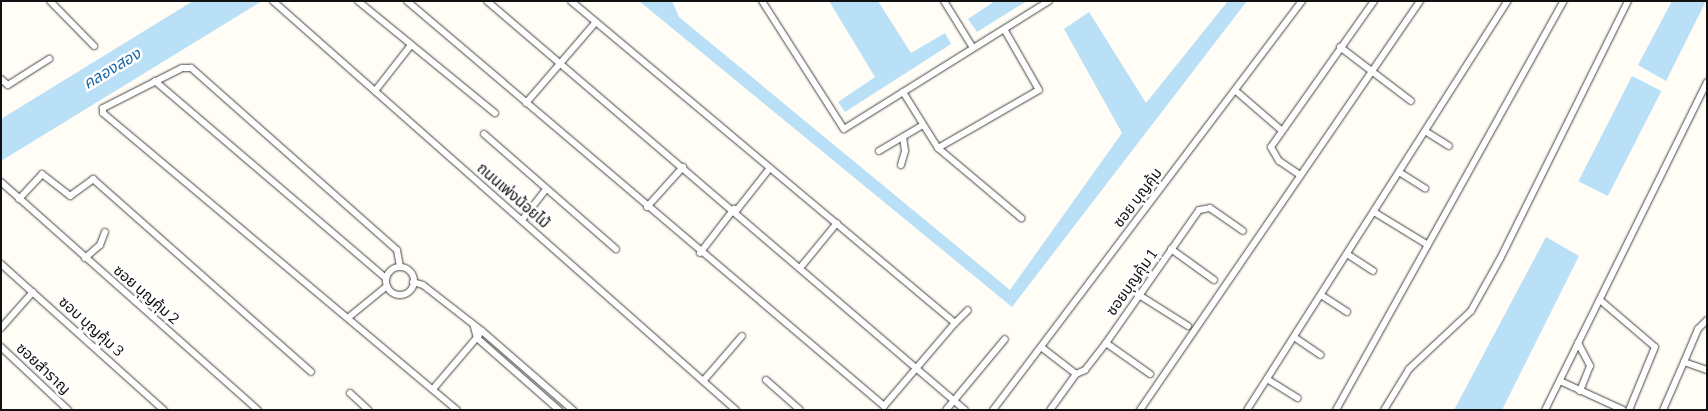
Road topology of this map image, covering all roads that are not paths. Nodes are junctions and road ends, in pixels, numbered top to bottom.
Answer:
1 (50, 1) edge
2 (358, 1) edge
3 (407, 1) edge
4 (487, 1) edge
5 (571, 1) edge
6 (762, 1) edge
7 (944, 1) edge
8 (1049, 1) edge
9 (1302, 1) edge
10 (1374, 1) edge
11 (1420, 1) edge
12 (1508, 1) edge
13 (1564, 1) edge
14 (1628, 1) edge
15 (275, 4) edge
16 (596, 22) junction
17 (1004, 29) junction
18 (411, 45) junction
19 (94, 46) dead end
20 (973, 48) junction
21 (1340, 48) junction
22 (49, 59) dead end
23 (560, 62) junction
24 (1373, 70) junction
25 (1, 79) edge
26 (155, 82) junction
27 (1707, 82) edge
28 (374, 91) junction
29 (1236, 91) junction
30 (903, 92) junction
31 (1411, 101) dead end
32 (526, 103) junction
33 (495, 113) dead end
34 (923, 125) junction
35 (1281, 130) junction
36 (1425, 130) junction
37 (484, 134) dead end
38 (903, 137) junction
39 (1449, 146) dead end
40 (938, 148) junction
41 (880, 151) dead end
42 (901, 164) dead end
43 (683, 167) junction
44 (770, 168) junction
45 (1399, 172) junction
46 (1300, 175) junction
47 (1, 182) edge
48 (1425, 188) dead end
49 (546, 189) junction
50 (18, 200) junction
51 (647, 208) junction
52 (735, 210) junction
53 (1374, 212) junction
54 (1021, 218) dead end
55 (522, 220) junction
56 (837, 223) junction
57 (1243, 230) dead end
58 (105, 232) dead end
59 (1428, 245) junction
60 (616, 249) dead end
61 (1171, 249) junction
62 (700, 252) junction
63 (1347, 254) junction
64 (85, 258) junction
65 (1, 264) edge
66 (400, 267) junction
67 (800, 268) junction
68 (1373, 271) dead end
69 (386, 278) junction
70 (1214, 280) dead end
71 (414, 282) junction
72 (387, 286) junction
73 (33, 292) junction
74 (1139, 295) junction
75 (1321, 295) junction
76 (1600, 300) junction
77 (968, 310) dead end
78 (1347, 312) dead end
79 (349, 317) junction
80 (1707, 320) edge
81 (956, 323) junction
82 (1188, 326) dead end
83 (474, 327) junction
84 (1, 328) edge
85 (482, 331) junction
86 (742, 336) dead end
87 (477, 338) junction
88 (1005, 338) dead end
89 (1294, 338) junction
90 (1106, 343) junction
91 (1578, 343) junction
92 (1, 347) edge
93 (1041, 347) junction
94 (1321, 355) dead end
95 (1684, 362) junction
96 (917, 368) junction
97 (1707, 370) edge
98 (311, 372) dead end
99 (1076, 374) junction
100 (1150, 374) dead end
101 (1267, 379) junction
102 (704, 380) junction
103 (766, 380) dead end
104 (1560, 381) junction
105 (433, 389) junction
106 (1580, 391) junction
107 (350, 393) dead end
108 (1298, 398) dead end
109 (954, 401) junction
110 (882, 408) edge
111 (1618, 409) edge
112 (68, 410) edge
113 (164, 410) edge
114 (258, 410) edge
115 (368, 410) edge
116 (457, 410) edge
117 (559, 410) edge
118 (573, 410) edge
119 (736, 410) edge
120 (800, 410) edge
121 (946, 410) edge
122 (965, 410) edge
123 (993, 410) edge
124 (1050, 410) edge
125 (1140, 410) edge
126 (1247, 410) edge
127 (1336, 410) edge
128 (1384, 410) edge
129 (1546, 410) edge
130 (1628, 410) edge
131 (1663, 410) edge

1 - 19 street
2 - 18 street
3 - 32 street
4 - 23 street
5 - 16 street
6 - 30 street
7 - 20 street
8 - 17 street
9 - 29 street, ซอย บุญคุ้ม
10 - 21 street
11 - 24 street
12 - 36 street
13 - 59 street
14 - 128 street
15 - 28 street, ถนนเพ่งน้อยไม้
16 - 23 street
16 - 44 street
17 - 20 street
17 - 40 street
18 - 28 street
18 - 33 street
20 - 30 street
21 - 24 street
21 - 35 street
22 - 25 street
23 - 32 street
23 - 43 street
24 - 31 street
24 - 46 street
26 - 66 street
26 - 69 street
26 - 79 street
27 - 76 street
28 - 55 street, ถนนเพ่งน้อยไม้
29 - 35 street
29 - 93 street, ซอย บุญคุ้ม
30 - 34 street
32 - 51 street
34 - 38 street
34 - 40 street
35 - 46 street
36 - 39 street
36 - 45 street
37 - 49 street
38 - 41 street
38 - 42 street
40 - 54 street
43 - 51 street
43 - 52 street
44 - 52 street
44 - 56 street
45 - 48 street
45 - 53 street
46 - 125 street
47 - 50 street, ซอย บุญคุ้ม 2
49 - 55 street
49 - 60 street
50 - 64 street, ซอย บุญคุ้ม 2
50 - 98 street
51 - 62 street
52 - 62 street
52 - 67 street
53 - 59 street
53 - 63 street
55 - 102 street, ถนนเพ่งน้อยไม้
56 - 67 street
56 - 81 street
57 - 61 street, ซอยบุญคุ้ม 1
58 - 64 street
59 - 127 street
61 - 70 street
61 - 74 street, ซอยบุญคุ้ม 1
62 - 110 street
63 - 68 street
63 - 75 street
64 - 114 street, ซอย บุญคุ้ม 2
65 - 73 street, ซอบ บุญคุ้ม 3
66 - 69 street
66 - 71 street
67 - 96 street
69 - 72 street
71 - 72 street
71 - 83 street
72 - 79 street
73 - 84 street
73 - 113 street, ซอบ บุญคุ้ม 3
74 - 82 street
74 - 90 street, ซอยบุญคุ้ม 1
75 - 78 street
75 - 89 street
76 - 91 street
76 - 130 street
77 - 81 street
79 - 105 street
80 - 95 street
81 - 96 street
83 - 85 street
83 - 87 street
85 - 87 street
85 - 118 street
86 - 102 street
87 - 105 street
87 - 117 street
88 - 109 street
89 - 94 street
89 - 101 street
90 - 99 street, ซอยบุญคุ้ม 1
90 - 100 street
91 - 104 street
91 - 106 street
92 - 112 street, ซอยสำราญ
93 - 99 street
93 - 123 street, ซอย บุญคุ้ม
95 - 97 street
95 - 131 street
96 - 109 street
96 - 110 street
99 - 124 street
101 - 108 street
101 - 126 street
102 - 119 street, ถนนเพ่งน้อยไม้
103 - 120 street
104 - 106 street
104 - 129 street
105 - 116 street
106 - 111 street
107 - 115 street
109 - 121 street
109 - 122 street

